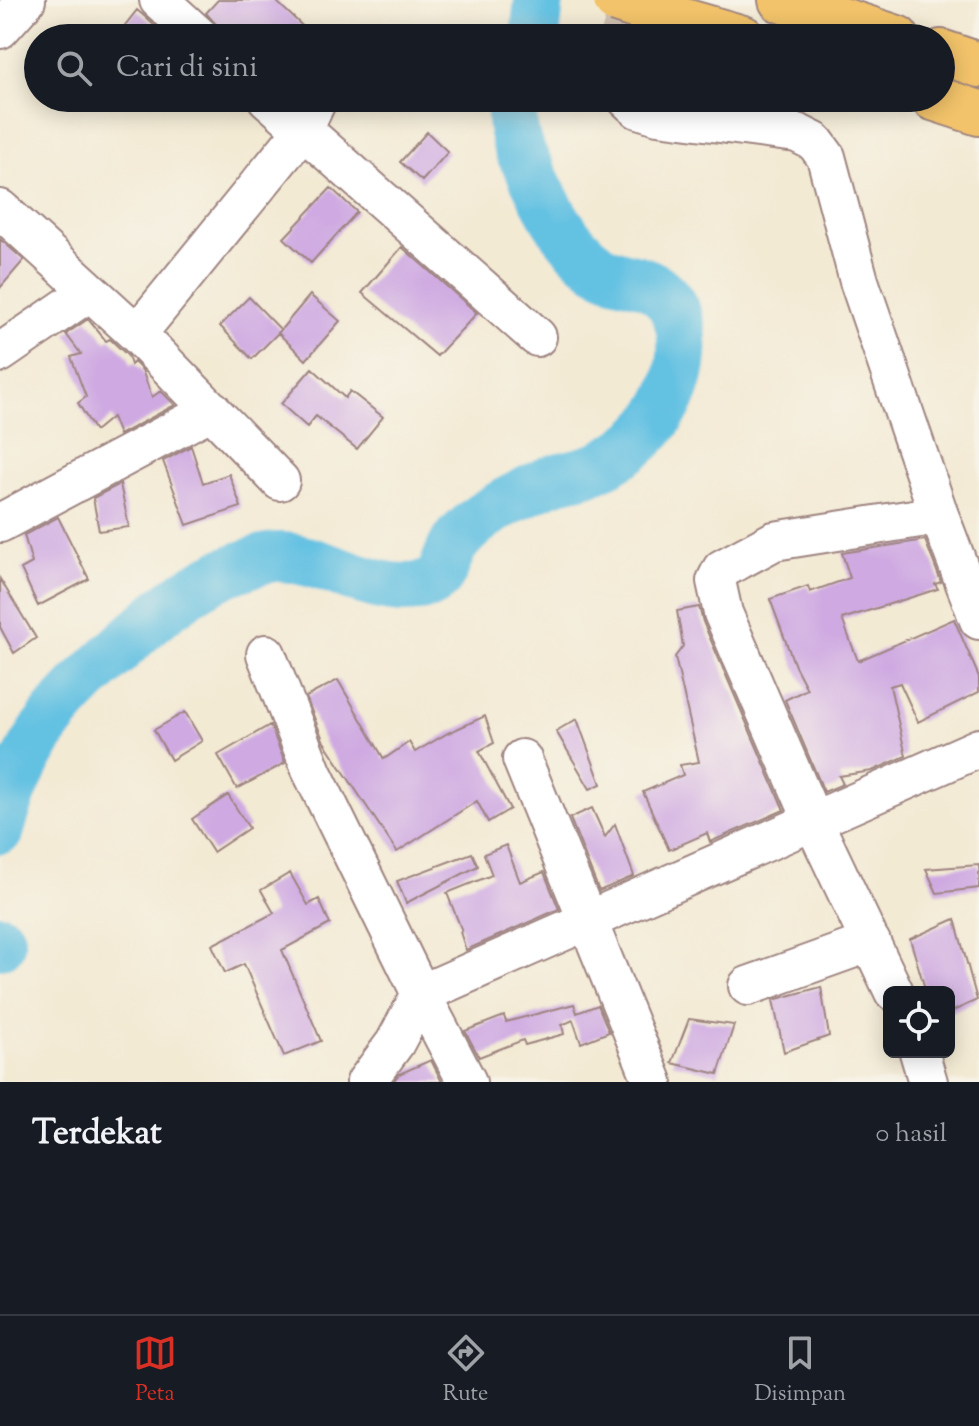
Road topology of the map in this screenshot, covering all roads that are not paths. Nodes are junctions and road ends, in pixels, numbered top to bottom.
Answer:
1 (26, 0) edge
2 (159, 0) edge
3 (781, 0) edge
4 (634, 6) edge
5 (186, 24) edge
6 (695, 24) edge
7 (854, 24) edge
8 (0, 29) edge
9 (955, 57) edge
10 (979, 65) edge
11 (955, 105) edge
12 (648, 112) edge
13 (979, 113) edge
14 (310, 114) edge
15 (0, 209) edge
16 (89, 292) junction
17 (137, 334) junction
18 (537, 337) dead end
19 (0, 353) edge
20 (212, 410) junction
21 (280, 481) dead end
22 (939, 515) junction
23 (0, 523) edge
24 (979, 620) edge
25 (266, 654) dead end
26 (979, 748) edge
27 (522, 759) dead end
28 (813, 821) junction
29 (588, 919) junction
30 (871, 942) junction
31 (748, 986) dead end
32 (891, 986) edge
33 (421, 994) junction
34 (921, 1058) edge
35 (366, 1082) edge
36 (467, 1082) edge
37 (653, 1082) edge
38 (928, 1082) edge

1 - 8 street
2 - 5 street
3 - 7 highway
4 - 6 highway
9 - 10 highway
11 - 13 highway
12 - 22 street
14 - 17 street
14 - 18 street
15 - 16 street
16 - 17 street
16 - 19 street
17 - 20 street
20 - 21 street
20 - 23 street
22 - 24 street
22 - 28 street
25 - 33 street
26 - 28 street
27 - 29 street
28 - 29 street
28 - 30 street
29 - 33 street
29 - 37 street
30 - 31 street
30 - 32 street
33 - 35 street
33 - 36 street
34 - 38 street

